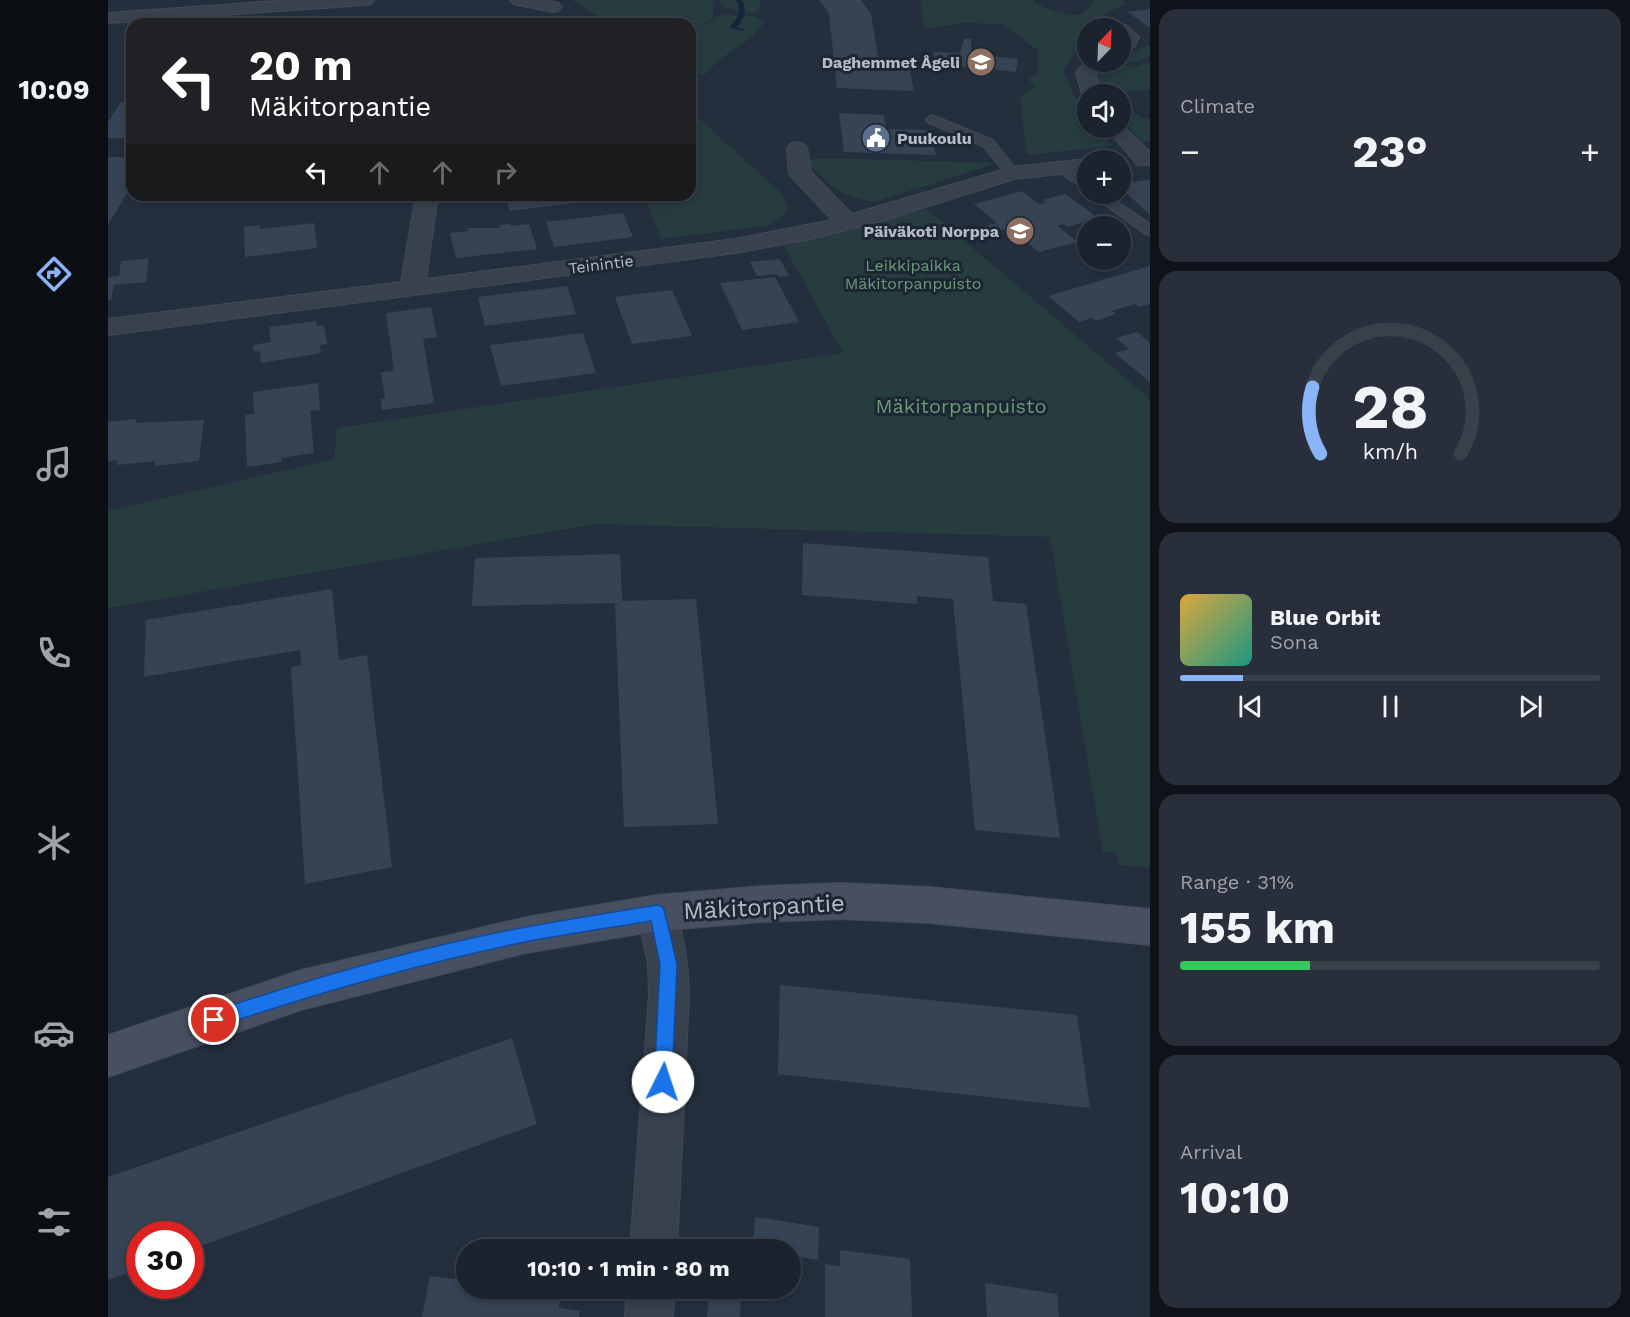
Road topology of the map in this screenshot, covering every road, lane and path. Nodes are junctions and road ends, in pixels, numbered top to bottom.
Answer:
1 (124, 0) edge
2 (365, 0) edge
3 (519, 0) edge
4 (554, 7) dead end
5 (135, 18) edge
6 (126, 19) edge
7 (109, 20) edge
8 (932, 119) dead end
9 (1126, 138) edge
10 (797, 148) dead end
11 (1148, 159) edge
12 (1131, 161) edge
13 (1077, 166) edge
14 (1061, 168) junction
15 (1012, 173) junction
16 (1077, 179) edge
17 (426, 201) edge
18 (1111, 204) edge
19 (847, 222) junction
20 (1150, 231) edge
21 (412, 289) junction
22 (108, 327) edge
23 (657, 913) junction
24 (1150, 927) edge
25 (108, 1056) edge
26 (654, 1239) edge
27 (650, 1299) edge
28 (649, 1317) edge

1 - 7 street
2 - 5 street
3 - 4 street
6 - 7 street
8 - 15 lane
9 - 11 street
10 - 19 street
11 - 12 street
13 - 14 street, Teinintie
14 - 15 street, Teinintie
14 - 16 lane
15 - 19 street, Teinintie
17 - 21 street
18 - 20 lane
19 - 21 street, Teinintie
21 - 22 street, Teinintie
23 - 24 street, Mäkitorpantie
23 - 25 street, Mäkitorpantie
23 - 26 street
27 - 28 street

